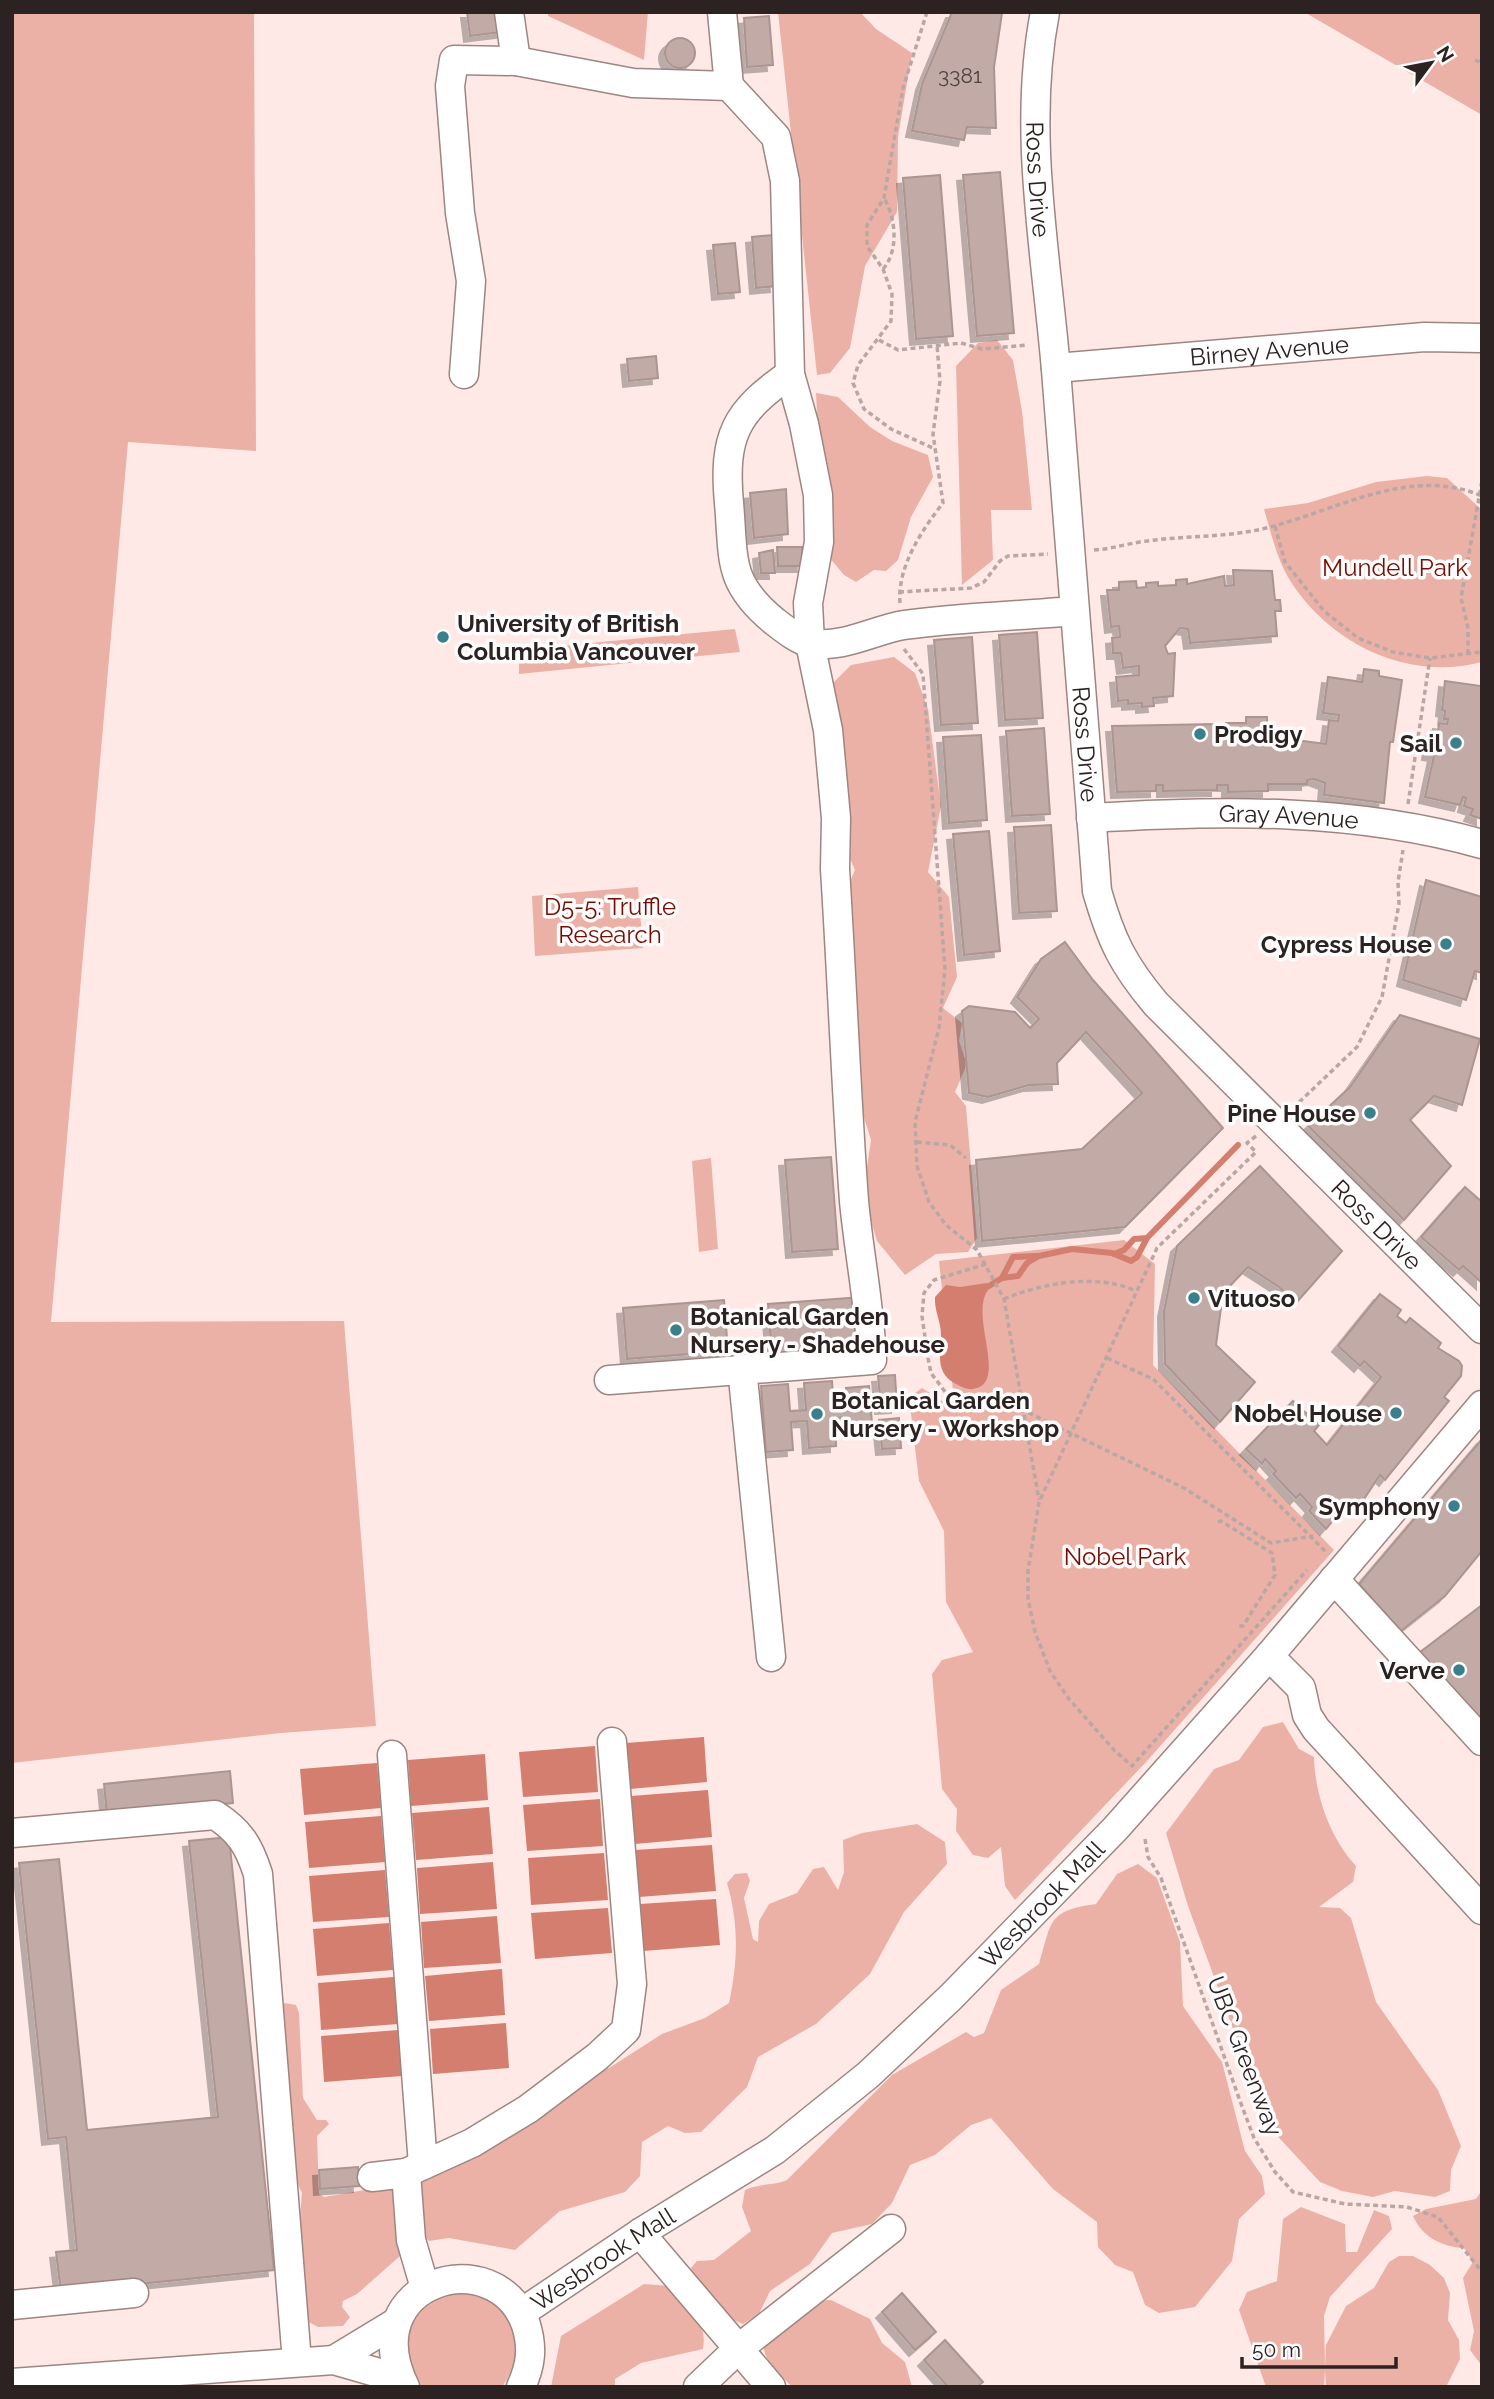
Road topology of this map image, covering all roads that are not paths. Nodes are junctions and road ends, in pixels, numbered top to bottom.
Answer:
1 (509, 12) edge
2 (722, 12) edge
3 (1045, 12) edge
4 (516, 61) junction
5 (729, 86) junction
6 (1482, 338) edge
7 (1056, 368) junction
8 (464, 374) dead end
9 (790, 374) junction
10 (1074, 611) junction
11 (810, 643) junction
12 (1091, 818) junction
13 (1482, 844) edge
14 (1482, 1329) edge
15 (743, 1368) junction
16 (609, 1380) dead end
17 (1482, 1405) edge
18 (1327, 1564) junction
19 (1269, 1656) junction
20 (771, 1657) dead end
21 (1482, 1741) edge
22 (612, 1742) dead end
23 (392, 1755) dead end
24 (12, 1833) edge
25 (1482, 1910) edge
26 (414, 2169) junction
27 (372, 2176) dead end
28 (891, 2229) dead end
29 (640, 2233) junction
30 (425, 2288) junction
31 (134, 2293) dead end
32 (12, 2305) edge
33 (521, 2313) junction
34 (395, 2323) junction
35 (738, 2348) junction
36 (334, 2360) junction
37 (288, 2371) edge
38 (234, 2377) edge
39 (112, 2381) edge
40 (12, 2383) edge
41 (404, 2386) edge
42 (521, 2387) edge
43 (698, 2387) edge
44 (771, 2387) edge

1 - 4 street
2 - 5 street
3 - 7 street, Ross Drive
4 - 5 street
4 - 8 street
5 - 9 street
6 - 7 street, Birney Avenue
7 - 10 street, Ross Drive
9 - 11 street
9 - 11 street
10 - 11 street
10 - 12 street, Ross Drive
11 - 15 street
12 - 13 street, Gray Avenue
12 - 14 street, Ross Drive
15 - 16 street
15 - 20 street
17 - 18 street, Wesbrook Mall
18 - 19 street, Wesbrook Mall
18 - 21 street
19 - 25 street
19 - 29 street, Wesbrook Mall
22 - 26 street
23 - 26 street
24 - 37 street
26 - 27 street
26 - 30 street
28 - 35 street
29 - 33 street, Wesbrook Mall
29 - 35 street
30 - 33 street
30 - 34 street
31 - 32 street
33 - 42 street
34 - 36 street
34 - 41 street
35 - 43 street
35 - 44 street
36 - 37 street
36 - 41 street
37 - 38 street
38 - 39 street
39 - 40 street

